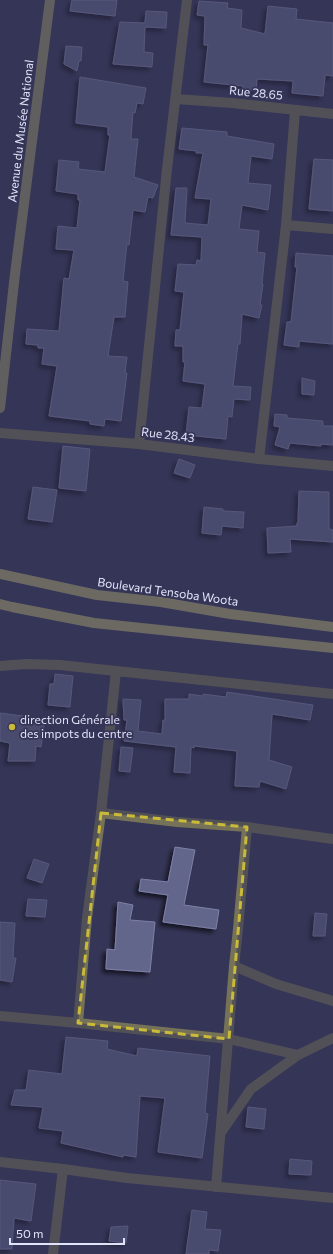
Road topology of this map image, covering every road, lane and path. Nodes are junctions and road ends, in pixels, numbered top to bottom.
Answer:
1 (50, 0) edge
2 (187, 0) edge
3 (176, 99) junction
4 (295, 111) junction
5 (333, 114) edge
6 (286, 225) junction
7 (333, 229) edge
8 (0, 408) edge
9 (0, 433) edge
10 (139, 444) junction
11 (259, 459) junction
12 (333, 466) edge
13 (0, 574) edge
14 (0, 604) edge
15 (333, 627) edge
16 (333, 648) edge
17 (0, 666) edge
18 (116, 671) junction
19 (333, 694) edge
20 (101, 813) junction
21 (247, 827) junction
22 (333, 839) edge
23 (234, 966) junction
24 (333, 1001) edge
25 (0, 1016) edge
26 (78, 1023) junction
27 (333, 1038) edge
28 (229, 1039) junction
29 (298, 1055) junction
30 (221, 1133) junction
31 (0, 1162) edge
32 (63, 1169) junction
33 (216, 1187) junction
34 (333, 1198) edge
35 (54, 1254) edge

1 - 8 street, Avenue du Musée National
2 - 3 street
3 - 4 street, Rue 28.65
3 - 10 street
4 - 5 street, Rue 28.65
4 - 6 street
6 - 7 street
6 - 11 street
9 - 10 street, Rue 28.43
10 - 11 street, Rue 28.43
11 - 12 street, Rue 28.43
13 - 15 main road, Boulevard Tensoba Woota
14 - 16 main road
17 - 18 street
18 - 19 street
18 - 20 street
20 - 21 street
20 - 26 street
21 - 22 street
21 - 23 street
23 - 24 street
23 - 28 street
25 - 26 street
26 - 28 street
27 - 29 street
28 - 29 street
28 - 30 street
29 - 30 street
30 - 33 street
31 - 32 street
32 - 33 street
32 - 35 street
33 - 34 street

